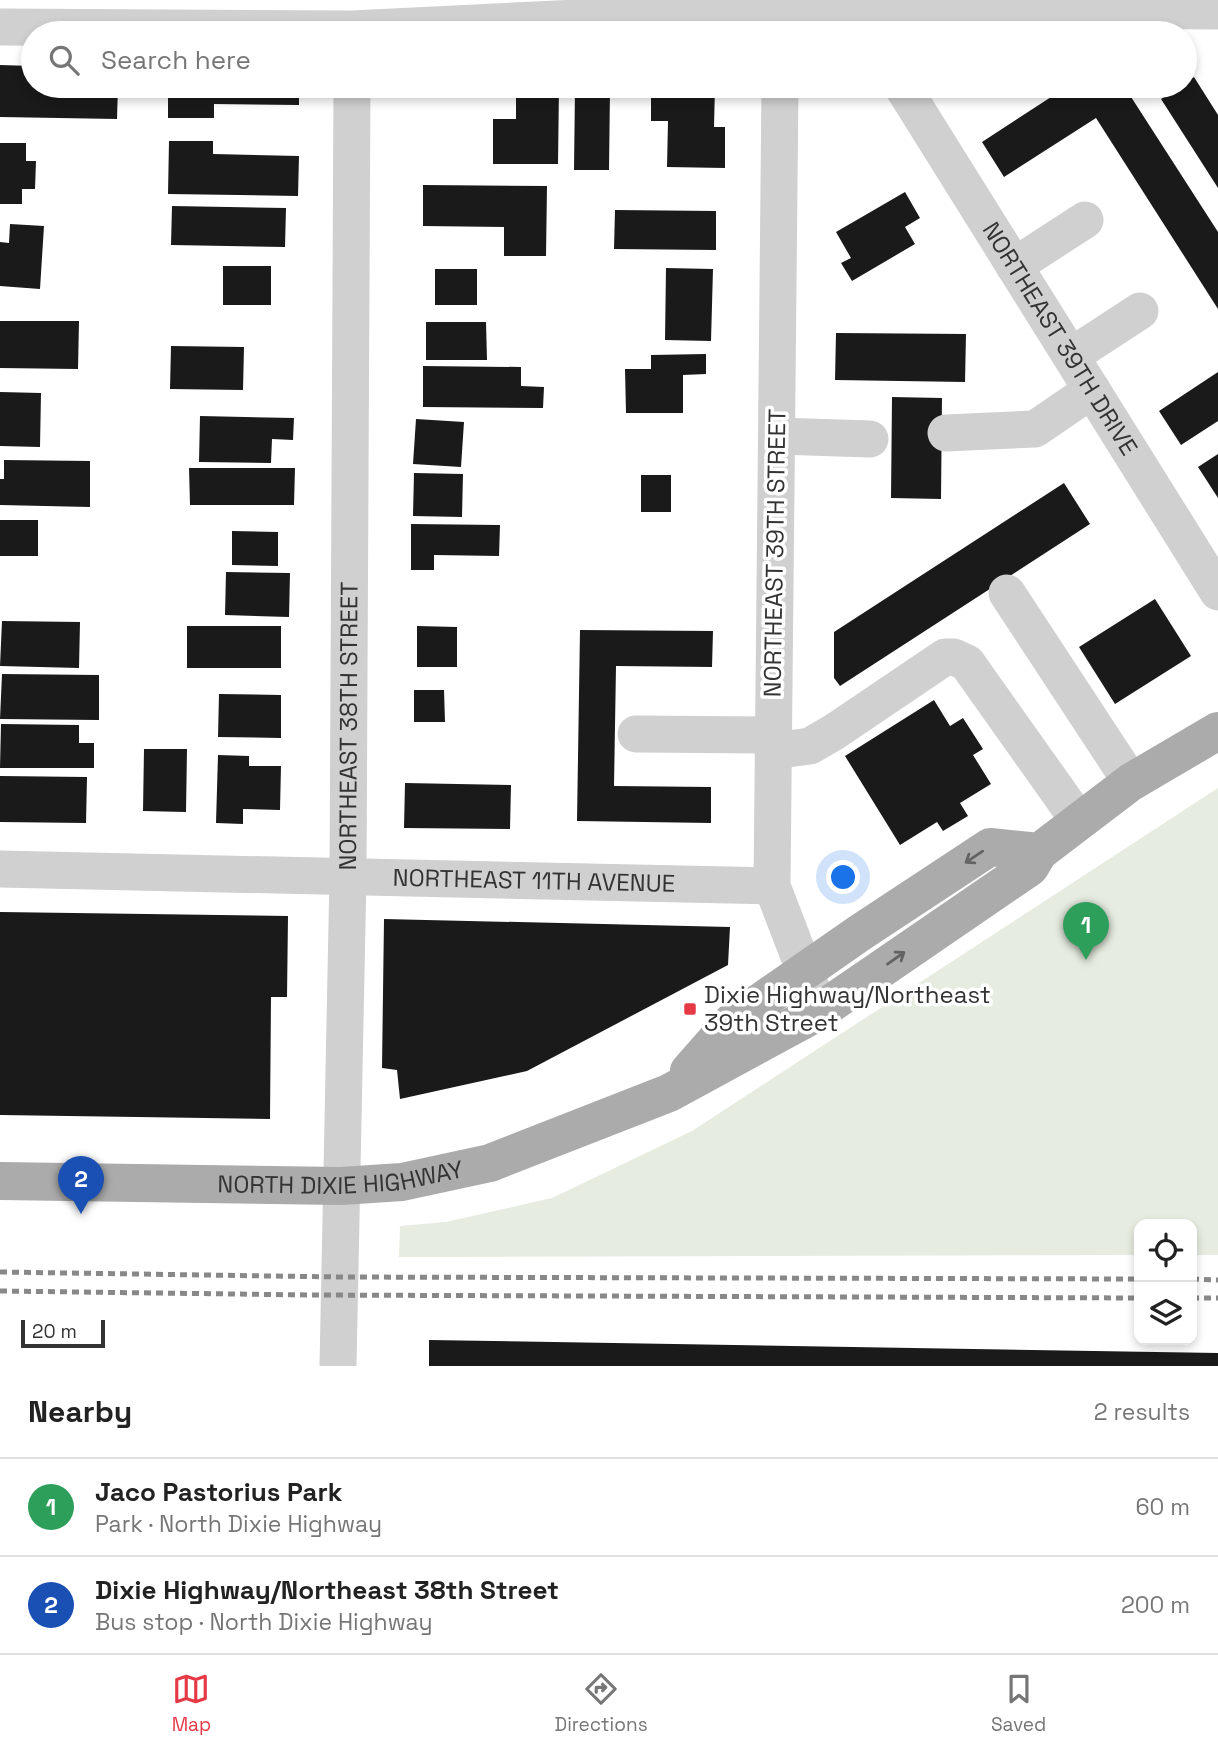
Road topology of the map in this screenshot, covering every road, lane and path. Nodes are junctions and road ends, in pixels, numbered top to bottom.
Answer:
1 (1218, 11) edge
2 (781, 14) edge
3 (352, 21) edge
4 (861, 21) edge
5 (0, 27) edge
6 (21, 27) edge
7 (352, 98) edge
8 (780, 98) edge
9 (909, 98) edge
10 (1085, 220) dead end
11 (1014, 266) junction
12 (1140, 311) dead end
13 (1071, 356) junction
14 (1092, 390) junction
15 (946, 433) dead end
16 (777, 436) junction
17 (870, 439) dead end
18 (1218, 592) edge
19 (1007, 593) dead end
20 (1218, 732) edge
21 (636, 734) dead end
22 (773, 743) junction
23 (1131, 782) junction
24 (1079, 821) junction
25 (1039, 852) junction
26 (0, 869) edge
27 (348, 875) junction
28 (772, 886) junction
29 (805, 972) junction
30 (820, 1011) junction
31 (669, 1093) junction
32 (0, 1181) edge
33 (341, 1186) junction
34 (338, 1366) edge

1 - 4 street
2 - 3 street
2 - 4 street
5 - 6 street
7 - 27 street, NORTHEAST 38TH STREET
8 - 16 street, NORTHEAST 39TH STREET
9 - 11 street, NORTHEAST 39TH DRIVE
10 - 11 street
11 - 13 street, NORTHEAST 39TH DRIVE
12 - 13 street
13 - 14 street, NORTHEAST 39TH DRIVE
14 - 15 street
14 - 18 street, NORTHEAST 39TH DRIVE
16 - 17 street
16 - 22 street, NORTHEAST 39TH STREET
19 - 23 street
20 - 23 main road, NORTH DIXIE HIGHWAY
21 - 22 street
22 - 24 street
22 - 28 street, NORTHEAST 39TH STREET
23 - 24 main road, NORTH DIXIE HIGHWAY
24 - 25 main road, NORTH DIXIE HIGHWAY
25 -> 29 main road, NORTH DIXIE HIGHWAY
30 -> 25 main road, NORTH DIXIE HIGHWAY
26 - 27 street, NORTHEAST 11TH AVENUE
27 - 28 street, NORTHEAST 11TH AVENUE
27 - 33 street, NORTHEAST 38TH STREET
28 - 29 street, NORTHEAST 39TH STREET
29 - 30 street, NORTHEAST 39TH STREET
29 - 31 main road, NORTH DIXIE HIGHWAY
30 - 31 main road, NORTH DIXIE HIGHWAY
31 - 33 main road, NORTH DIXIE HIGHWAY
32 - 33 main road, NORTH DIXIE HIGHWAY
33 - 34 street, NORTHEAST 38TH STREET

